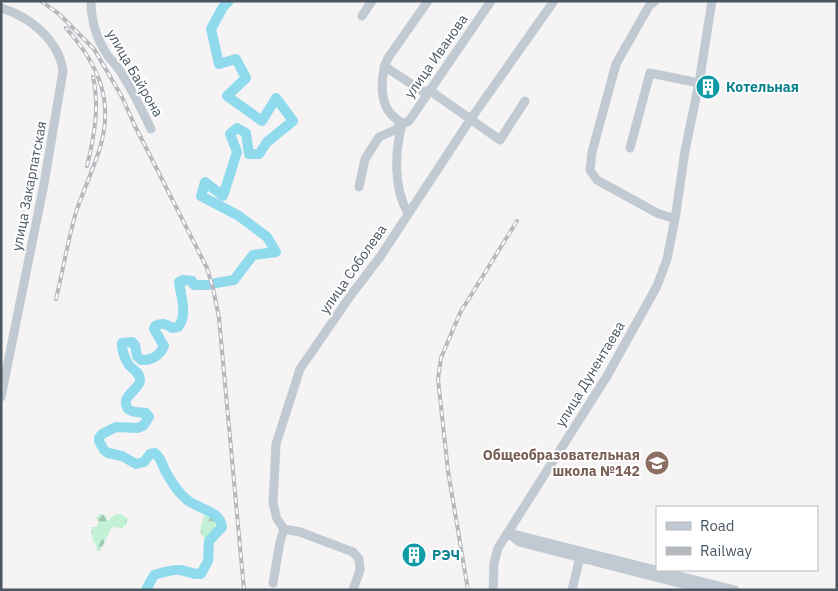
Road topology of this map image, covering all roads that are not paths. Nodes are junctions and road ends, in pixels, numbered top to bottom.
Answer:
1 (91, 1) edge
2 (372, 1) edge
3 (428, 1) edge
4 (491, 1) edge
5 (554, 1) edge
6 (655, 1) edge
7 (712, 1) edge
8 (1, 8) edge
9 (362, 16) dead end
10 (384, 66) junction
11 (699, 83) junction
12 (428, 92) junction
13 (524, 101) dead end
14 (470, 120) junction
15 (402, 124) junction
16 (151, 129) dead end
17 (630, 148) dead end
18 (359, 187) dead end
19 (408, 213) junction
20 (675, 219) junction
21 (1, 397) edge
22 (284, 530) junction
23 (509, 533) junction
24 (580, 558) junction
25 (656, 570) edge
26 (660, 571) edge
27 (273, 583) dead end
28 (352, 590) edge
29 (493, 590) edge
30 (572, 590) edge
31 (706, 590) edge
32 (735, 590) edge

1 - 16 street, улица Байрона
2 - 9 street
3 - 10 street
4 - 12 street, улица Иванова
5 - 14 street, улица Соболева
6 - 20 street
7 - 11 street, улица Дунентаева
8 - 21 street, улица Закарпатская
10 - 12 street
10 - 15 street
11 - 17 street
11 - 20 street, улица Дунентаева
12 - 14 street
12 - 15 street, улица Иванова
13 - 14 street
14 - 19 street, улица Соболева
15 - 18 street, улица Иванова
15 - 19 street
19 - 22 street, улица Соболева
20 - 23 street, улица Дунентаева
22 - 27 street
22 - 28 street
23 - 24 street
23 - 25 street
23 - 29 street, улица Дунентаева
24 - 30 street
24 - 31 street
26 - 32 street

